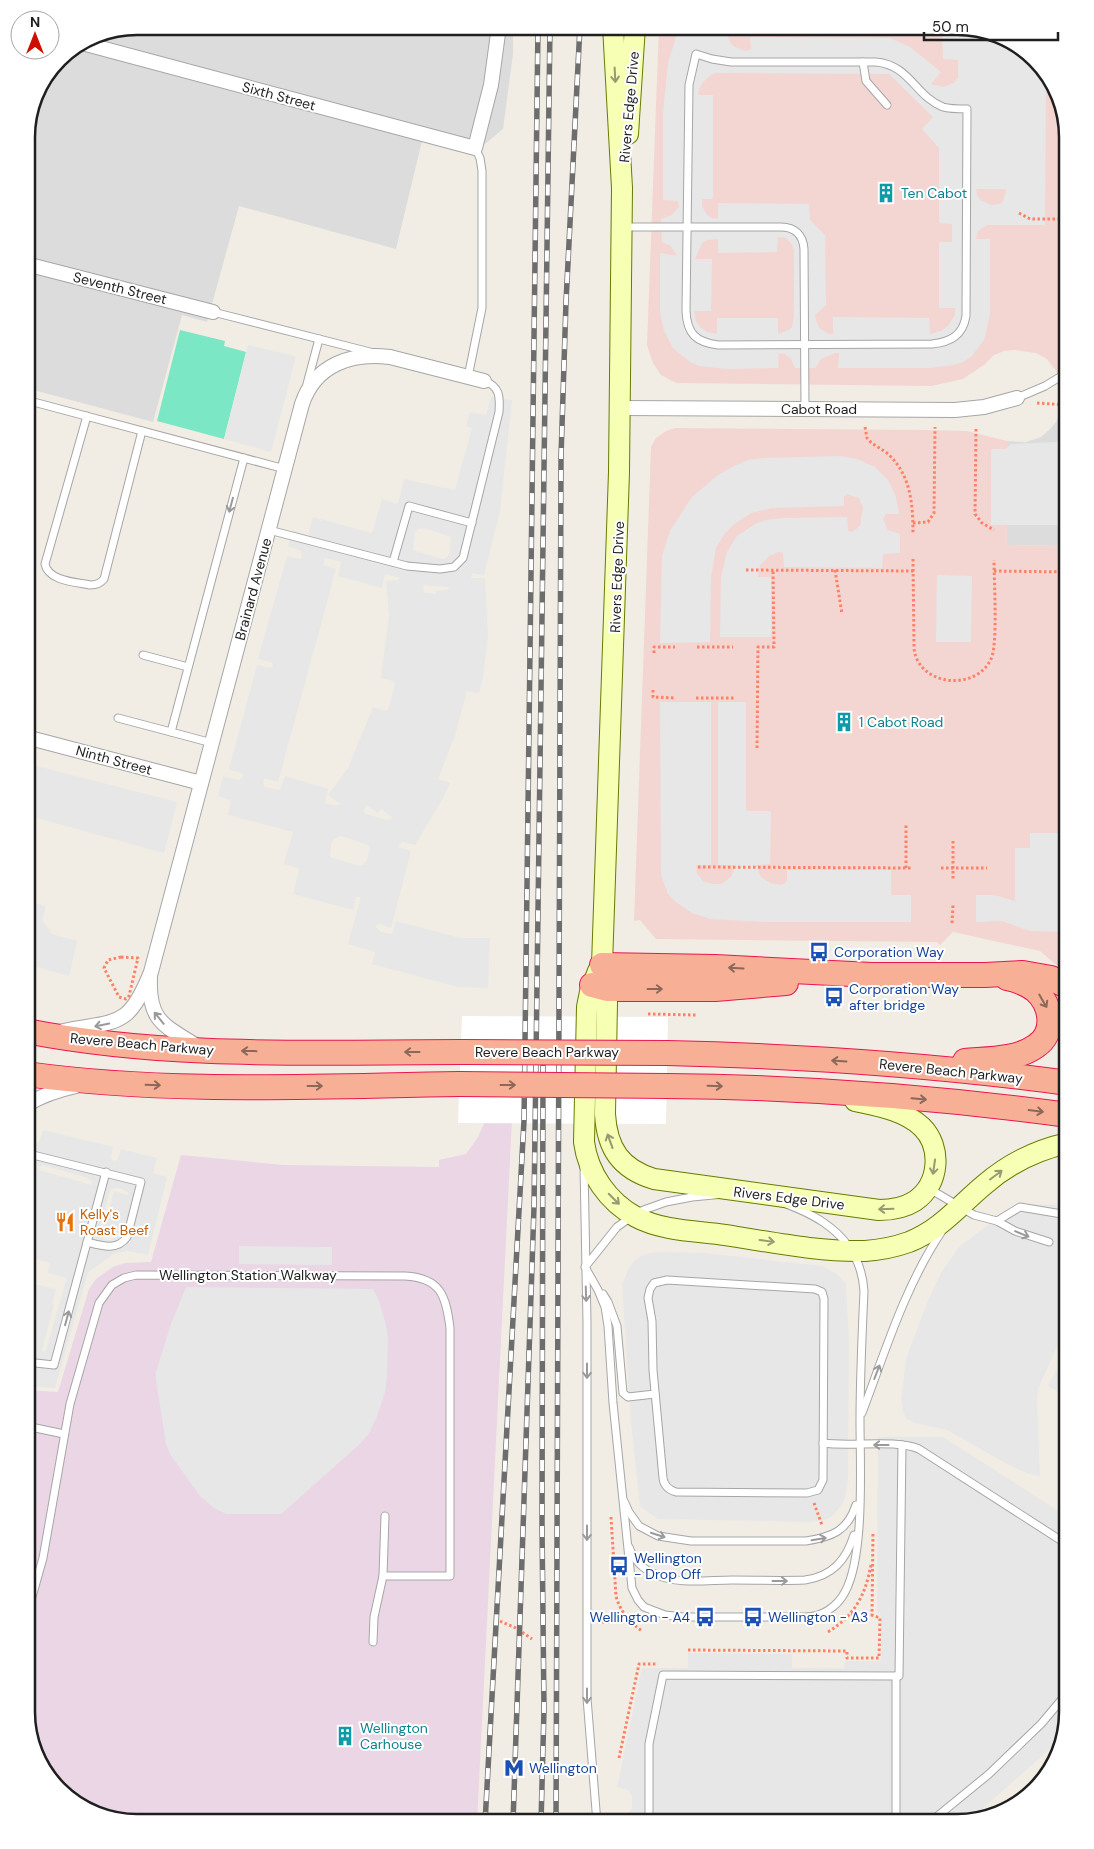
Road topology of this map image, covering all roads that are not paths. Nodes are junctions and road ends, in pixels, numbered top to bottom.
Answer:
1 (498, 35) edge
2 (614, 35) edge
3 (634, 35) edge
4 (92, 46) edge
5 (864, 62) junction
6 (887, 105) dead end
7 (475, 148) junction
8 (622, 188) junction
9 (621, 227) junction
10 (687, 227) junction
11 (35, 266) edge
12 (213, 312) joint
13 (319, 339) junction
14 (805, 344) junction
15 (390, 357) junction
16 (468, 377) junction
17 (1059, 377) edge
18 (484, 381) joint
19 (1017, 398) joint
20 (35, 402) edge
21 (302, 404) junction
22 (620, 408) junction
23 (805, 409) junction
24 (87, 416) junction
25 (142, 431) junction
26 (244, 458) junction
27 (285, 468) junction
28 (472, 523) junction
29 (269, 530) junction
30 (393, 562) junction
31 (143, 656) dead end
32 (188, 667) junction
33 (118, 718) dead end
34 (171, 732) junction
35 (35, 739) edge
36 (212, 742) junction
37 (201, 783) junction
38 (986, 975) junction
39 (600, 979) junction
40 (1059, 983) edge
41 (145, 998) junction
42 (35, 1033) edge
43 (205, 1050) junction
44 (888, 1064) junction
45 (35, 1075) edge
46 (104, 1082) junction
47 (1059, 1082) edge
48 (766, 1088) junction
49 (35, 1099) edge
50 (1059, 1114) edge
51 (584, 1142) junction
52 (1059, 1146) edge
53 (35, 1155) edge
54 (106, 1172) junction
55 (928, 1188) junction
56 (746, 1192) junction
57 (960, 1207) junction
58 (1059, 1214) edge
59 (633, 1215) junction
60 (997, 1221) junction
61 (87, 1242) junction
62 (1049, 1242) dead end
63 (852, 1251) junction
64 (586, 1267) junction
65 (35, 1363) edge
66 (655, 1394) junction
67 (860, 1418) junction
68 (35, 1428) edge
69 (64, 1434) junction
70 (823, 1443) junction
71 (860, 1445) junction
72 (902, 1445) junction
73 (620, 1486) junction
74 (859, 1496) junction
75 (385, 1516) dead end
76 (858, 1522) junction
77 (1059, 1539) edge
78 (626, 1540) junction
79 (383, 1576) junction
80 (35, 1586) edge
81 (373, 1642) dead end
82 (896, 1676) junction
83 (1059, 1703) edge
84 (596, 1814) edge
85 (649, 1814) edge
86 (896, 1814) edge
87 (940, 1814) edge

1 - 7 street
2 -> 8 main road, Rivers Edge Drive
3 - 8 main road, Rivers Edge Drive
4 - 7 street, Sixth Street
5 - 6 lane
5 - 10 lane
5 - 14 lane
7 - 16 lane
8 - 9 main road, Rivers Edge Drive
9 - 10 lane
9 - 22 main road, Rivers Edge Drive
10 - 14 lane
10 - 14 lane
11 - 12 street, Seventh Street
12 - 13 lane
13 - 15 lane
13 - 21 lane
14 - 23 lane
15 - 16 street, Brainard Avenue
15 - 21 street, Brainard Avenue
16 - 18 street, Brainard Avenue
17 - 19 lane
18 - 28 lane
19 - 23 street, Cabot Road
20 - 24 lane
21 - 27 street, Brainard Avenue
22 - 23 street, Cabot Road
22 - 39 main road, Rivers Edge Drive
24 - 25 lane
24 - 25 lane
25 - 26 lane
26 - 27 lane
26 -> 32 lane
27 - 29 street, Brainard Avenue
28 - 30 lane
28 - 30 lane
29 - 30 lane
29 - 36 street, Brainard Avenue
31 - 32 lane
32 - 34 lane
33 - 34 lane
34 - 36 lane
35 - 37 street, Ninth Street
36 - 37 street, Brainard Avenue
37 - 41 street, Brainard Avenue
38 - 39 highway
38 - 40 highway
38 -> 44 highway
39 - 51 main road, Rivers Edge Drive
56 -> 39 main road, Rivers Edge Drive
41 -> 42 street, Brainard Avenue
43 -> 41 street
42 - 43 highway, Revere Beach Parkway
44 -> 43 highway, Revere Beach Parkway, bridge
44 - 47 highway, Revere Beach Parkway
45 - 46 highway
46 -> 48 highway, bridge
46 - 49 street
48 -> 50 highway
48 -> 55 main road
51 -> 59 main road, Rivers Edge Drive
51 - 64 lane
57 -> 52 main road, Rivers Edge Drive
53 - 54 lane
54 - 61 lane
54 - 61 lane
55 -> 56 main road, Rivers Edge Drive
55 - 57 lane
56 - 59 lane
56 - 63 lane
57 - 60 lane
57 - 63 main road, Rivers Edge Drive
67 -> 57 lane
58 - 60 lane
59 -> 63 main road, Rivers Edge Drive
59 - 64 lane
60 -> 62 lane
65 -> 61 lane
63 - 67 lane
64 - 66 lane
64 - 73 lane
64 -> 84 lane
66 - 70 lane
66 - 70 lane
67 - 71 lane
68 - 69 lane
69 - 79 lane, Wellington Station Walkway
69 - 80 lane, Wellington Station Walkway
70 - 71 lane
72 -> 71 lane
71 - 74 lane
72 - 77 lane
72 - 82 lane
73 -> 74 lane
73 - 78 lane
74 - 76 lane
75 - 79 lane
78 -> 76 lane
76 - 78 lane
79 - 81 lane
82 - 85 lane
82 - 86 lane
83 - 87 lane

